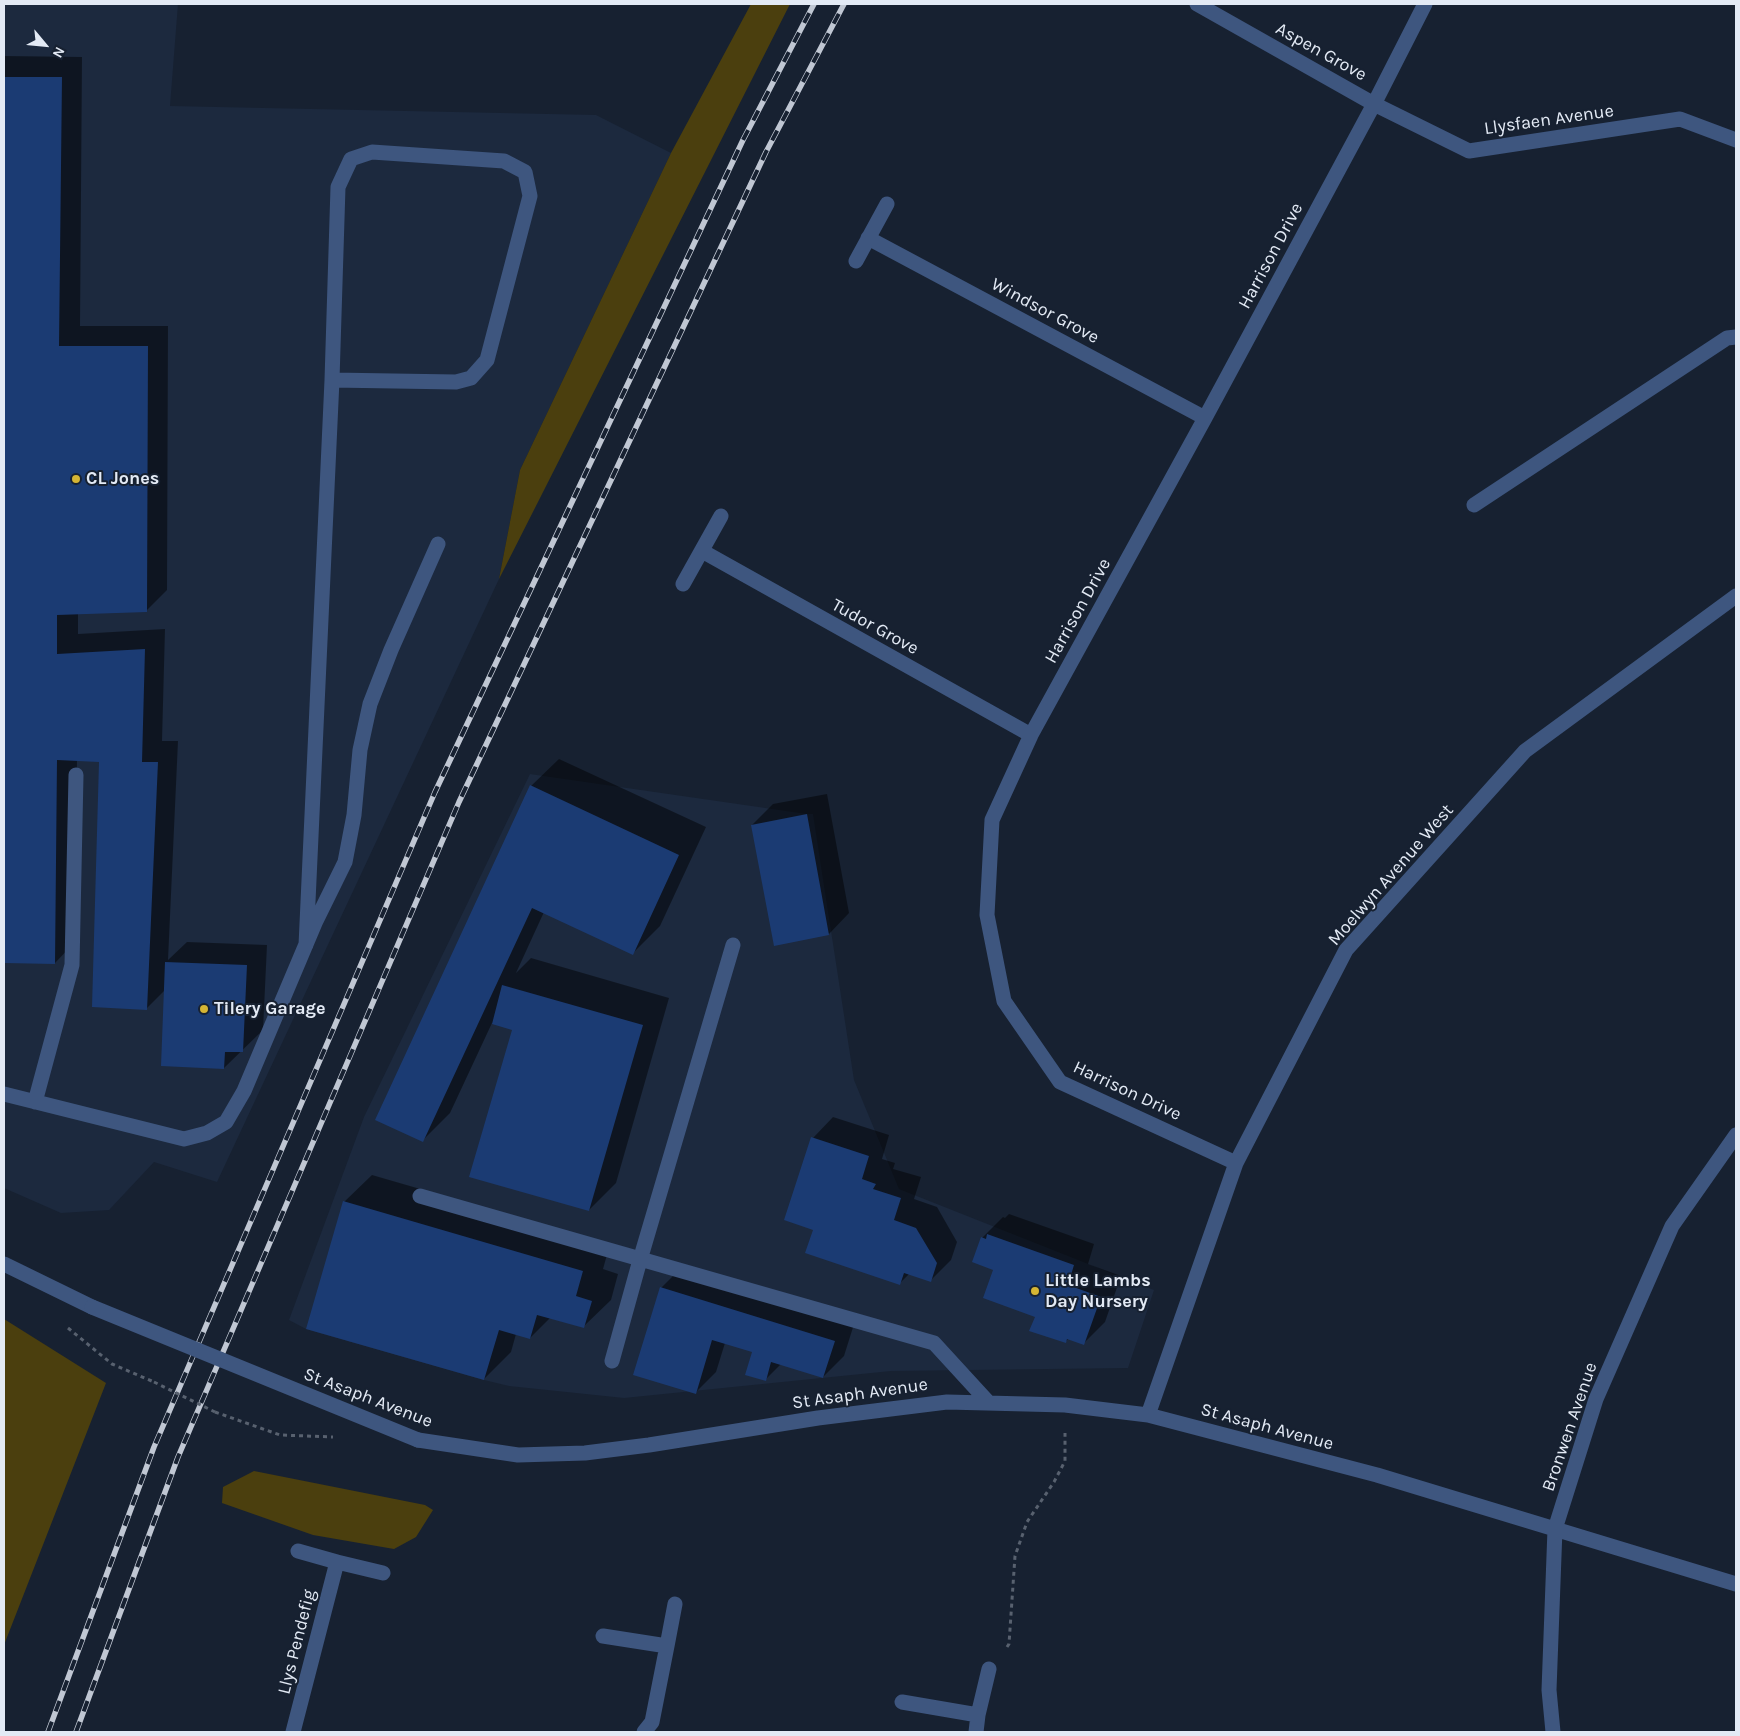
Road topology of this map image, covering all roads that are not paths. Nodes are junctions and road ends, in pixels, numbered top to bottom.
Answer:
1 (1197, 4) edge
2 (1425, 4) edge
3 (1374, 104) junction
4 (1736, 140) edge
5 (887, 204) dead end
6 (868, 238) junction
7 (856, 261) dead end
8 (1736, 337) edge
9 (332, 380) junction
10 (1205, 418) junction
11 (1474, 505) dead end
12 (721, 516) dead end
13 (438, 544) dead end
14 (702, 551) junction
15 (682, 584) dead end
16 (1736, 596) edge
17 (1031, 735) junction
18 (76, 775) dead end
19 (306, 944) junction
20 (733, 945) dead end
21 (4, 1094) edge
22 (35, 1102) junction
23 (1736, 1135) edge
24 (1236, 1163) junction
25 (420, 1196) dead end
26 (640, 1260) junction
27 (4, 1264) edge
28 (612, 1361) dead end
29 (989, 1403) junction
30 (1148, 1416) junction
31 (1555, 1529) junction
32 (298, 1551) dead end
33 (337, 1562) junction
34 (384, 1573) dead end
35 (1736, 1584) edge
36 (675, 1604) dead end
37 (603, 1636) dead end
38 (667, 1646) junction
39 (989, 1670) road end
40 (902, 1702) dead end
41 (978, 1715) junction
42 (293, 1732) edge
43 (644, 1732) edge
44 (976, 1732) edge
45 (1553, 1732) edge

1 - 3 street, Aspen Grove
2 - 3 street, Harrison Drive
3 - 4 street, Llysfaen Avenue
3 - 10 street, Harrison Drive
5 - 6 street
6 - 7 street
6 - 10 street, Windsor Grove
8 - 11 street
9 - 9 street
9 - 19 street
10 - 17 street, Harrison Drive
12 - 14 street
13 - 19 street
14 - 15 street
14 - 17 street, Tudor Grove
16 - 24 street, Moelwyn Avenue West
17 - 24 street, Harrison Drive
18 - 22 street
19 - 22 street
20 - 26 street
21 - 22 street
23 - 31 street, Bronwen Avenue
24 - 30 street, Moelwyn Avenue West
25 - 26 street
26 - 28 street
26 - 29 street
27 - 29 street, St Asaph Avenue, bridge
29 - 30 street, St Asaph Avenue
30 - 31 street, St Asaph Avenue
31 - 35 street, St Asaph Avenue
31 - 45 street, Bronwen Avenue
32 - 33 street
33 - 34 street
33 - 42 street, Llys Pendefig
36 - 38 street
37 - 38 street
38 - 43 street
39 - 41 street
40 - 41 street
41 - 44 street

